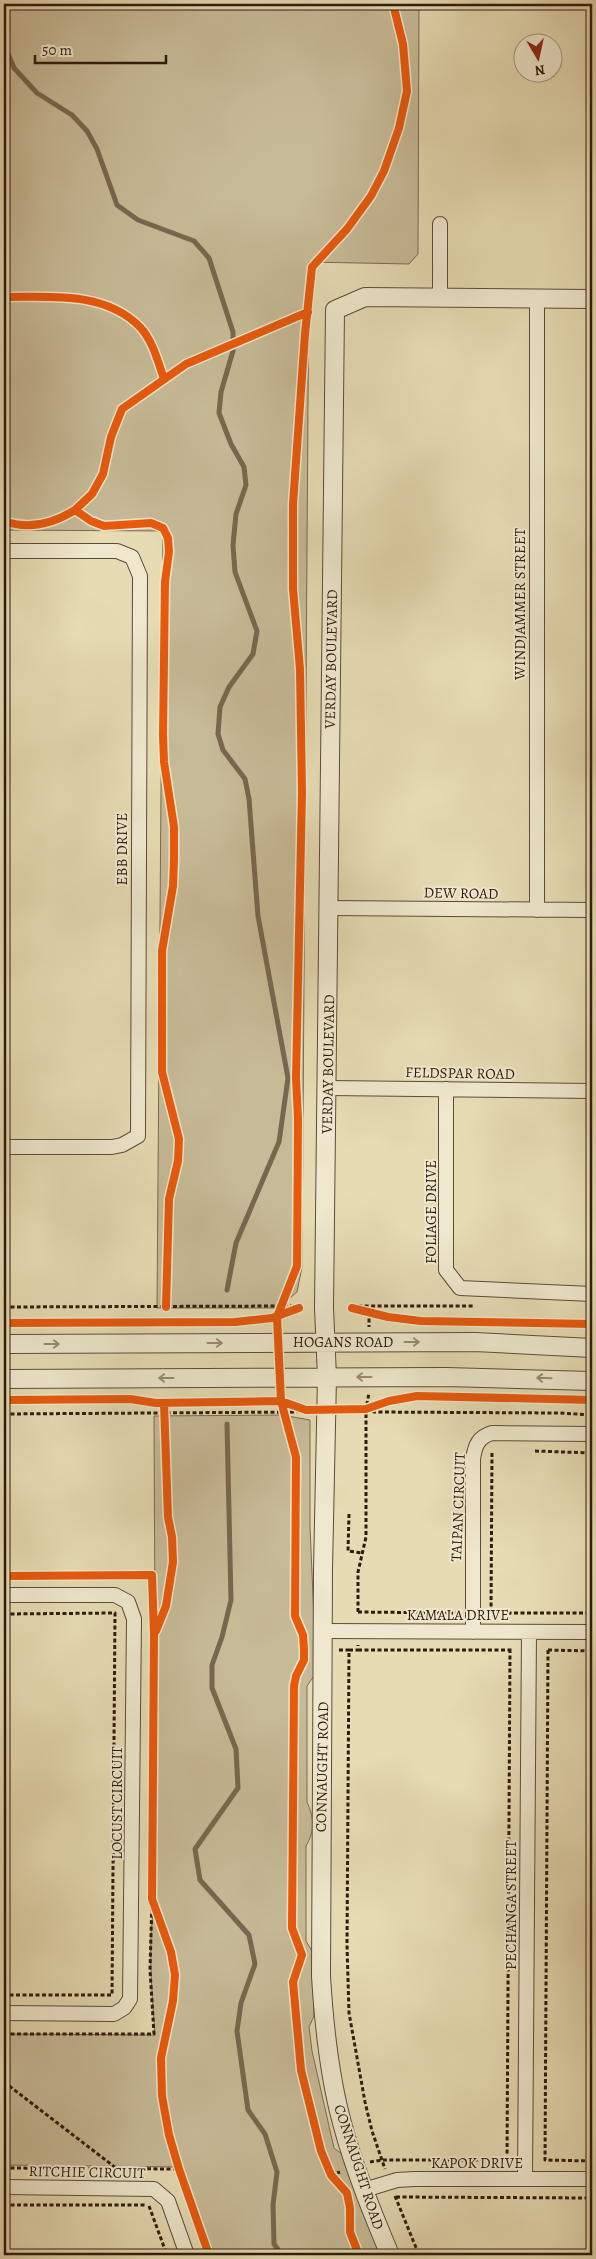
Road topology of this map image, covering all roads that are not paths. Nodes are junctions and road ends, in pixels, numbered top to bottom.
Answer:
1 (440, 224) dead end
2 (440, 298) junction
3 (537, 299) junction
4 (592, 299) edge
5 (4, 551) edge
6 (329, 908) junction
7 (537, 910) junction
8 (592, 910) edge
9 (328, 1088) junction
10 (446, 1089) junction
11 (592, 1091) edge
12 (4, 1147) edge
13 (326, 1269) joint
14 (592, 1294) edge
15 (325, 1343) junction
16 (4, 1344) edge
17 (592, 1348) edge
18 (326, 1377) junction
19 (4, 1379) edge
20 (592, 1381) edge
21 (592, 1434) edge
22 (4, 1595) edge
23 (323, 1631) junction
24 (473, 1632) junction
25 (529, 1632) junction
26 (592, 1632) edge
27 (4, 2013) edge
28 (525, 2179) junction
29 (592, 2179) edge
30 (4, 2187) edge
31 (364, 2190) junction
32 (187, 2255) edge
33 (390, 2255) edge

1 - 2 street
2 - 3 street, VERDAY BOULEVARD
2 - 6 street, VERDAY BOULEVARD
3 - 4 street, VERDAY BOULEVARD
3 - 7 street, WINDJAMMER STREET
5 - 12 street, EBB DRIVE
6 - 7 street, DEW ROAD
6 - 9 street, VERDAY BOULEVARD
7 - 8 street, DEW ROAD
9 - 10 street, FELDSPAR ROAD
9 - 13 street, VERDAY BOULEVARD
10 - 11 street, FELDSPAR ROAD
10 - 14 street, FOLIAGE DRIVE
13 - 15 street, CONNAUGHT ROAD
16 -> 15 street, HOGANS ROAD
15 -> 17 street, HOGANS ROAD
15 - 18 street, CONNAUGHT ROAD
18 -> 19 street
20 -> 18 street
18 - 23 street, CONNAUGHT ROAD
21 - 24 street, TAIPAN CIRCUIT
22 - 27 street, LOCUST CIRCUIT
23 - 24 street, KAMALA DRIVE
23 - 31 street, CONNAUGHT ROAD
24 - 25 street, KAMALA DRIVE
25 - 26 street, KAMALA DRIVE
25 - 28 street, PECHANGA STREET
28 - 29 street, KAPOK DRIVE
28 - 31 street, KAPOK DRIVE
30 - 32 street, RITCHIE CIRCUIT
31 - 33 street, CONNAUGHT ROAD

